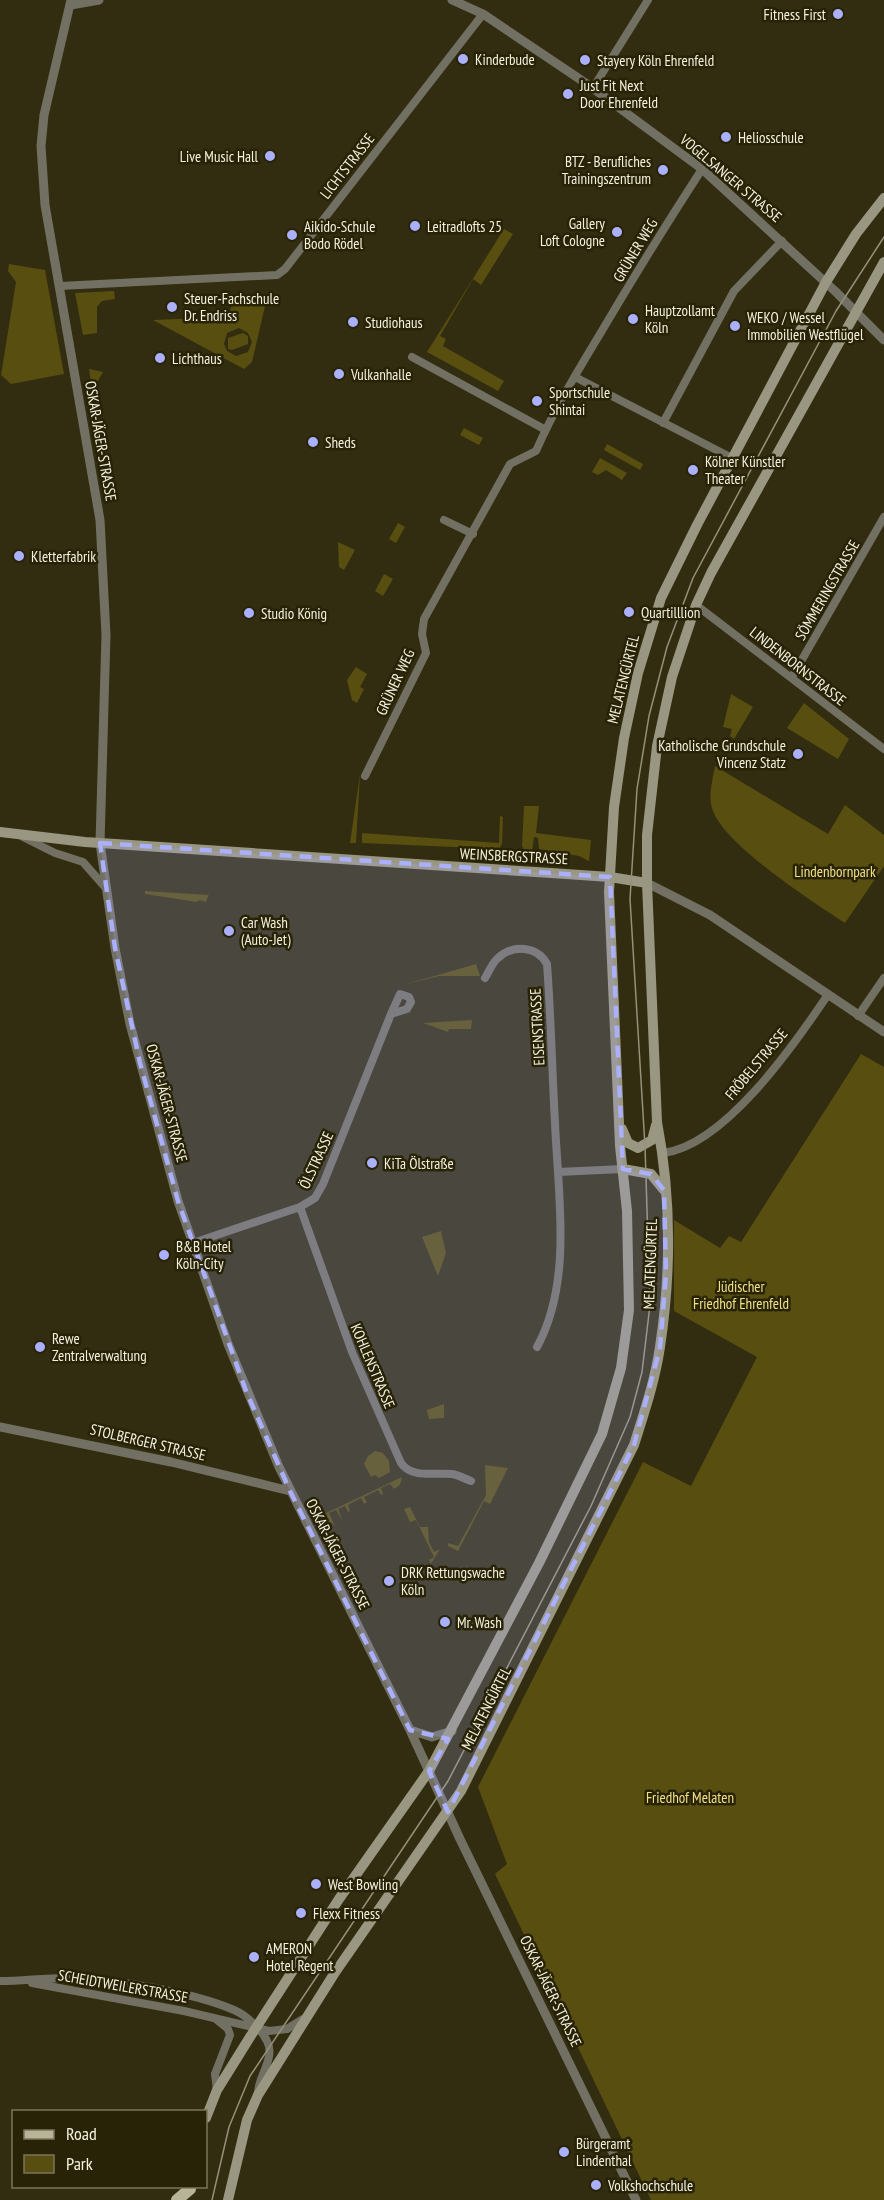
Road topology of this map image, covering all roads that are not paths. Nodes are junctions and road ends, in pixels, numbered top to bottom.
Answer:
1 (99, 0) edge
2 (453, 0) edge
3 (648, 0) edge
4 (71, 3) edge
5 (483, 14) junction
6 (593, 88) junction
7 (702, 169) junction
8 (884, 198) edge
9 (782, 241) junction
10 (884, 262) edge
11 (826, 282) junction
12 (60, 286) junction
13 (855, 312) junction
14 (884, 340) edge
15 (412, 357) dead end
16 (575, 377) junction
17 (663, 423) junction
18 (544, 429) junction
19 (732, 458) junction
20 (884, 517) edge
21 (444, 520) dead end
22 (473, 534) junction
23 (696, 605) junction
24 (792, 677) junction
25 (884, 749) edge
26 (365, 776) dead end
27 (0, 832) edge
28 (22, 836) junction
29 (100, 843) junction
30 (610, 877) junction
31 (647, 883) junction
32 (105, 887) junction
33 (484, 978) dead end
34 (884, 978) edge
35 (827, 996) junction
36 (391, 1014) dead end
37 (858, 1016) junction
38 (884, 1032) edge
39 (657, 1122) junction
40 (619, 1123) junction
41 (663, 1153) junction
42 (623, 1168) junction
43 (558, 1172) junction
44 (664, 1190) junction
45 (300, 1207) junction
46 (193, 1243) junction
47 (537, 1347) dead end
48 (0, 1427) edge
49 (471, 1481) dead end
50 (290, 1491) junction
51 (410, 1730) junction
52 (452, 1731) junction
53 (429, 1771) junction
54 (448, 1812) junction
55 (0, 1981) edge
56 (24, 1981) junction
57 (268, 2012) junction
58 (242, 2015) junction
59 (307, 2016) junction
60 (216, 2019) junction
61 (256, 2028) junction
62 (217, 2090) junction
63 (258, 2095) junction
64 (207, 2115) edge
65 (189, 2192) edge
66 (177, 2200) edge
67 (228, 2200) edge
68 (636, 2200) edge

1 - 4 street
2 - 5 street, VOGELSANGER STRASSE
3 - 6 street
4 - 12 street, OSKAR-JÄGER-STRASSE
5 - 6 street, VOGELSANGER STRASSE
5 - 12 street, LICHTSTRASSE
6 - 7 street, VOGELSANGER STRASSE
7 - 9 street, VOGELSANGER STRASSE
7 - 16 street, GRÜNER WEG
8 - 11 main road, MELATENGÜRTEL
9 - 11 street, VOGELSANGER STRASSE
9 - 17 street
10 - 13 main road, MELATENGÜRTEL
11 - 13 street, VOGELSANGER STRASSE
11 - 19 main road, MELATENGÜRTEL
12 - 29 street, OSKAR-JÄGER-STRASSE
13 - 14 street, VOGELSANGER STRASSE
13 - 23 main road, MELATENGÜRTEL
15 - 18 street
16 - 17 street
16 - 18 street, GRÜNER WEG
17 - 19 street
18 - 22 street, GRÜNER WEG
19 - 30 main road, MELATENGÜRTEL
20 - 24 street, SÖMMERINGSTRASSE
21 - 22 street
22 - 26 street, GRÜNER WEG
23 - 24 street, LINDENBORNSTRASSE
23 - 31 main road, MELATENGÜRTEL
24 - 25 street, LINDENBORNSTRASSE
27 - 28 main road, WEINSBERGSTRASSE
28 - 29 main road, WEINSBERGSTRASSE
28 - 32 street
29 - 30 main road, WEINSBERGSTRASSE
29 - 32 street, OSKAR-JÄGER-STRASSE
30 - 31 main road, WEINSBERGSTRASSE
30 - 40 main road, MELATENGÜRTEL
31 - 35 street, WEINSBERGSTRASSE
31 - 39 main road, MELATENGÜRTEL
32 - 46 street, OSKAR-JÄGER-STRASSE
33 - 43 street, EISENSTRASSE
34 - 37 street
35 - 37 street, WEINSBERGSTRASSE
35 - 41 street, FRÖBELSTRASSE
36 - 45 street, ÖLSTRASSE
37 - 38 street, WEINSBERGSTRASSE
39 - 40 main road
39 - 41 main road, MELATENGÜRTEL
40 - 42 main road, MELATENGÜRTEL
41 - 44 main road, MELATENGÜRTEL
42 - 43 street
42 - 44 main road
42 - 52 main road, MELATENGÜRTEL
43 - 47 street, EISENSTRASSE
44 - 54 main road, MELATENGÜRTEL
45 - 46 street, ÖLSTRASSE
45 - 49 street, KOHLENSTRASSE
46 - 50 street, OSKAR-JÄGER-STRASSE
48 - 50 street, STOLBERGER STRASSE
50 - 51 street, OSKAR-JÄGER-STRASSE
51 - 52 street
51 - 53 street, OSKAR-JÄGER-STRASSE
52 - 53 main road, MELATENGÜRTEL
53 - 54 street, OSKAR-JÄGER-STRASSE
53 - 57 main road, MELATENGÜRTEL
54 - 59 main road, MELATENGÜRTEL
54 - 68 street, OSKAR-JÄGER-STRASSE
55 - 56 street, SCHEIDTWEILERSTRASSE
56 - 58 street, SCHEIDTWEILERSTRASSE
56 - 60 street, SCHEIDTWEILERSTRASSE
57 - 58 street, SCHEIDTWEILERSTRASSE
57 - 61 main road, MELATENGÜRTEL
58 - 61 street, SCHEIDTWEILERSTRASSE
59 - 61 street, SCHEIDTWEILERSTRASSE
59 - 63 main road, MELATENGÜRTEL
60 - 61 street, SCHEIDTWEILERSTRASSE
60 - 62 street
61 - 62 main road, MELATENGÜRTEL
61 - 63 street, SCHEIDTWEILERSTRASSE
62 - 64 main road, MELATENGÜRTEL
63 - 67 main road, MELATENGÜRTEL
65 - 66 main road

